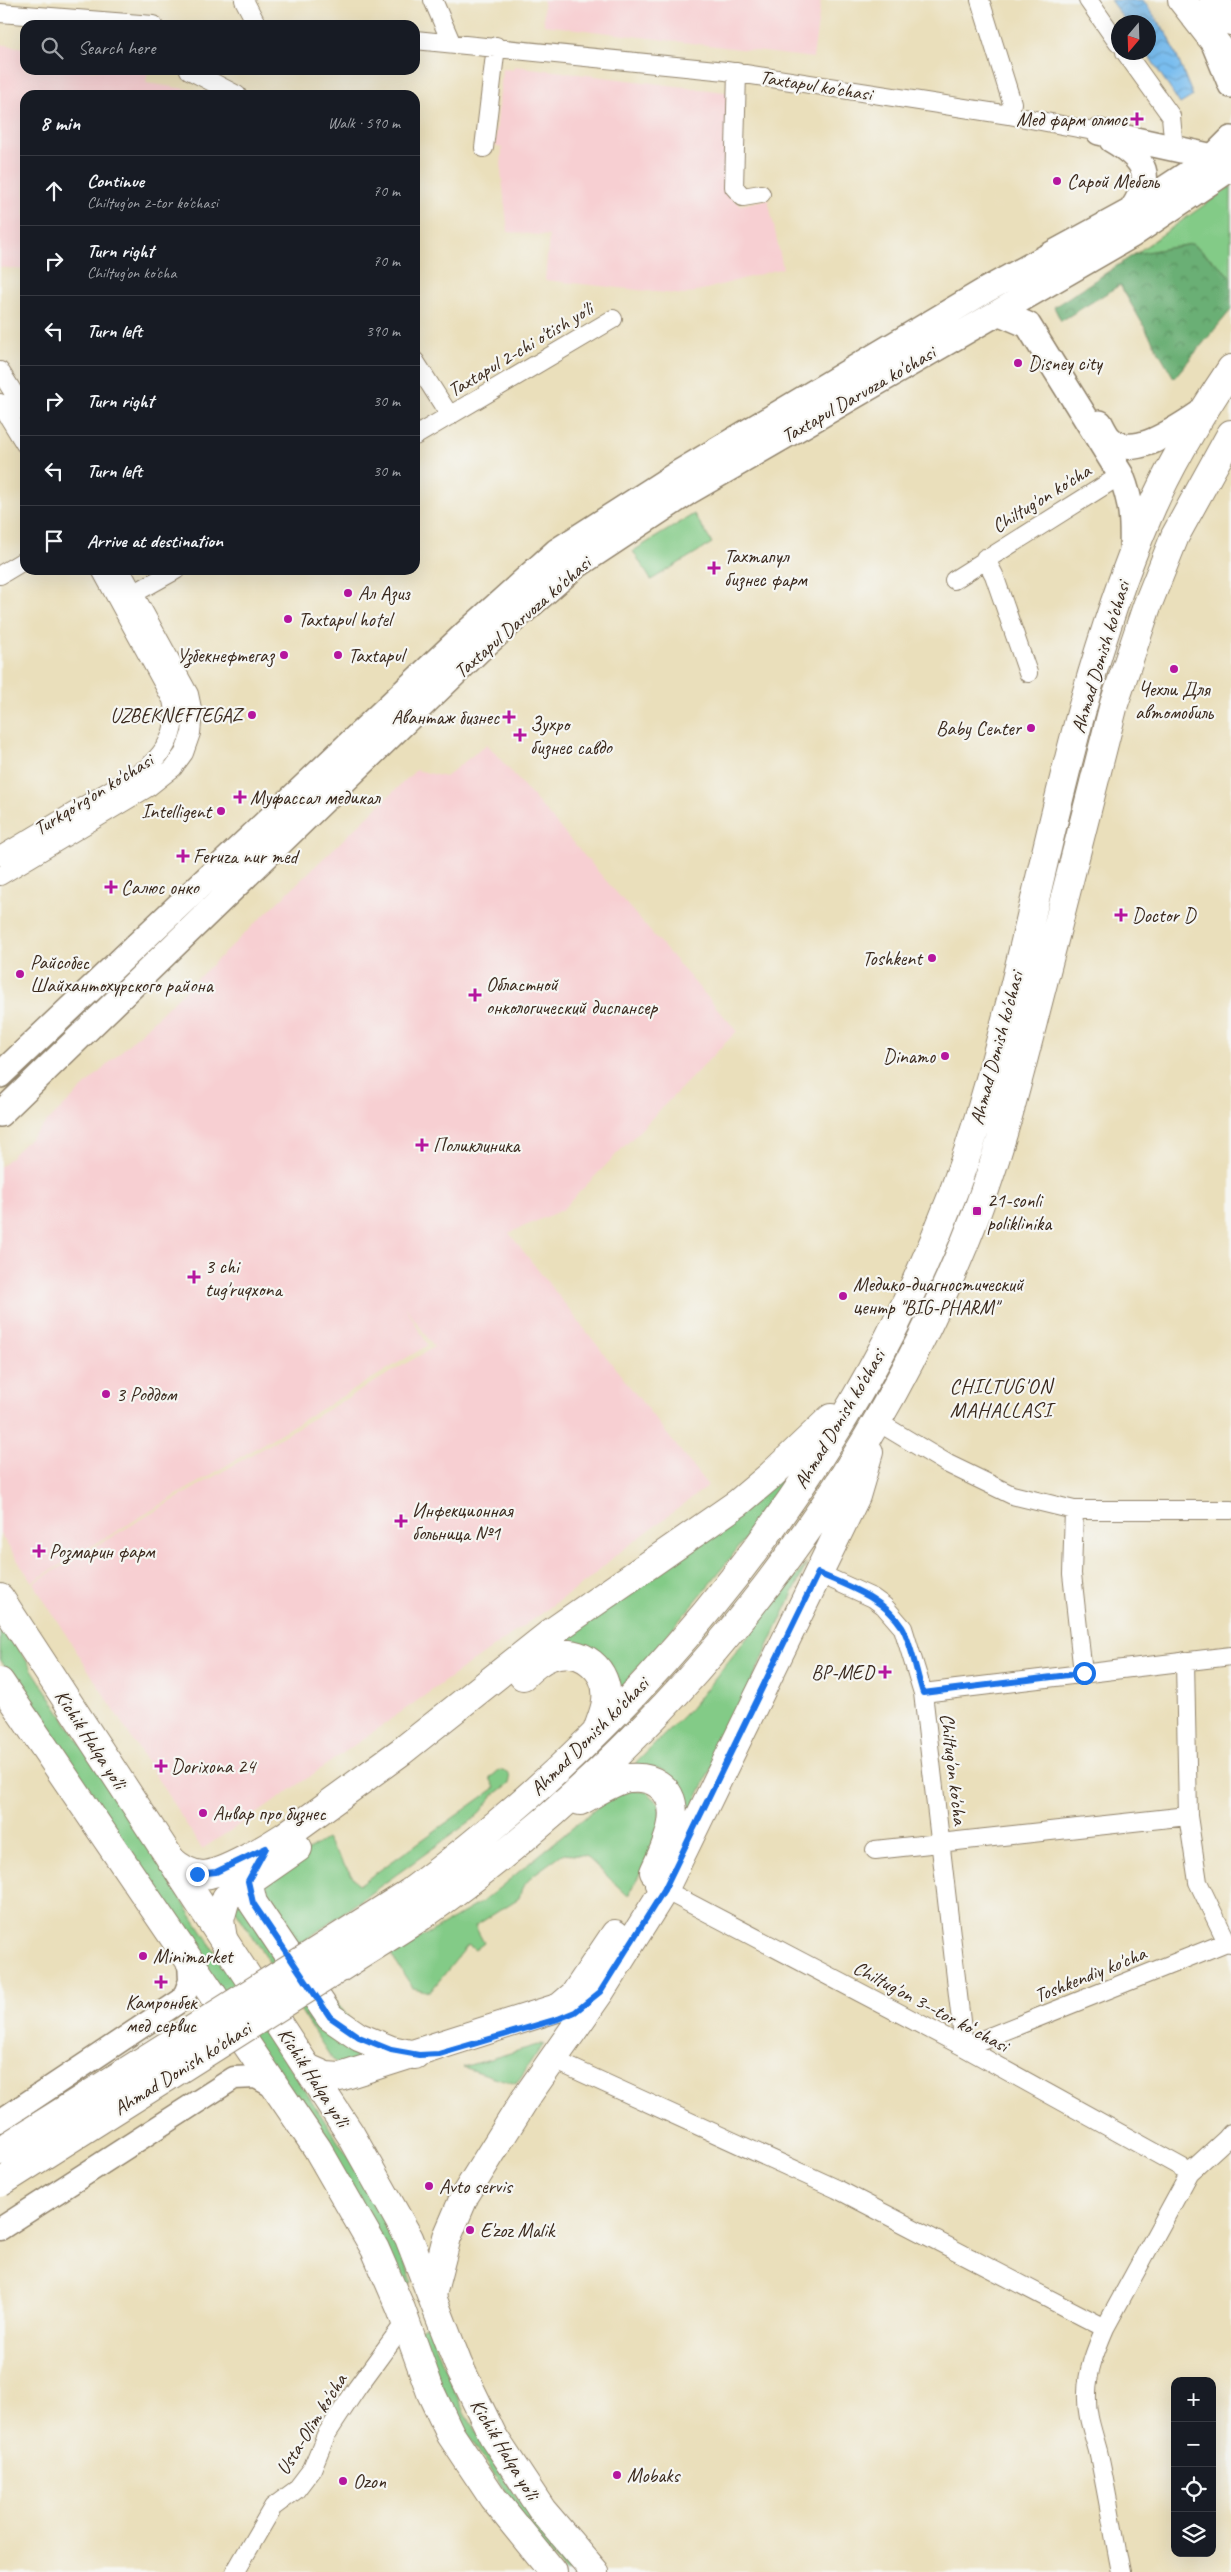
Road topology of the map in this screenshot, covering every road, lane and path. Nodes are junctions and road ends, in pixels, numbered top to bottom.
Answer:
1 (244, 0) edge
2 (433, 0) edge
3 (980, 0) edge
4 (1088, 0) edge
5 (1182, 0) edge
6 (1214, 0) edge
7 (0, 13) edge
8 (89, 20) edge
9 (254, 20) edge
10 (1231, 21) edge
11 (1111, 33) edge
12 (420, 40) edge
13 (451, 42) junction
14 (496, 46) junction
15 (1223, 53) edge
16 (1132, 60) edge
17 (737, 72) junction
18 (199, 75) edge
19 (1231, 85) edge
20 (228, 90) edge
21 (1009, 115) junction
22 (1099, 132) junction
23 (1231, 139) edge
24 (484, 148) dead end
25 (1171, 148) junction
26 (1222, 162) edge
27 (761, 194) dead end
28 (1131, 211) junction
29 (1048, 271) junction
30 (1026, 297) junction
31 (1000, 313) junction
32 (613, 319) dead end
33 (1028, 325) junction
34 (420, 369) edge
35 (1231, 369) edge
36 (0, 371) edge
37 (0, 403) edge
38 (20, 403) edge
39 (1204, 412) junction
40 (450, 416) junction
41 (420, 433) edge
42 (1231, 434) edge
43 (20, 436) edge
44 (1120, 475) junction
45 (1132, 556) junction
46 (985, 558) junction
47 (20, 563) edge
48 (106, 575) edge
49 (122, 575) edge
50 (167, 575) edge
51 (0, 576) edge
52 (954, 580) dead end
53 (127, 598) junction
54 (1028, 673) dead end
55 (0, 856) edge
56 (0, 876) edge
57 (0, 1075) edge
58 (0, 1114) edge
59 (861, 1390) junction
60 (878, 1422) junction
61 (856, 1496) junction
62 (1074, 1510) junction
63 (1231, 1510) edge
64 (781, 1566) junction
65 (818, 1573) junction
66 (0, 1598) edge
67 (1231, 1656) edge
68 (1185, 1661) junction
69 (1084, 1673) junction
70 (0, 1682) edge
71 (923, 1693) junction
72 (596, 1735) junction
73 (1188, 1816) junction
74 (549, 1817) junction
75 (941, 1842) junction
76 (266, 1848) junction
77 (876, 1850) dead end
78 (171, 1860) junction
79 (248, 1881) junction
80 (657, 1886) junction
81 (223, 1939) junction
82 (1229, 1942) edge
83 (189, 1960) junction
84 (600, 1992) junction
85 (964, 2046) junction
86 (414, 2054) junction
87 (552, 2059) junction
88 (310, 2069) junction
89 (276, 2088) junction
90 (0, 2121) edge
91 (1231, 2132) edge
92 (0, 2150) edge
93 (1190, 2172) junction
94 (0, 2183) edge
95 (0, 2229) edge
96 (432, 2295) junction
97 (404, 2315) junction
98 (1105, 2328) junction
99 (235, 2572) edge
100 (553, 2572) edge
101 (595, 2572) edge
102 (1121, 2572) edge

1 - 9 street
2 - 13 street
3 - 21 street
4 - 11 street
5 - 15 main road
6 - 10 main road
7 - 8 street
12 - 13 street, Taxtapul ko'chasi
13 - 14 street, Taxtapul ko'chasi
14 - 17 street, Taxtapul ko'chasi
14 - 24 street
15 - 19 main road
16 - 25 street
17 - 21 street, Taxtapul ko'chasi
17 - 27 street
18 - 20 street
21 - 22 street, Taxtapul ko'chasi
22 - 25 main road, Taxtapul ko'chasi
22 - 28 main road
23 - 26 main road, Taxtapul Darvoza ko'chasi
25 - 26 main road, Taxtapul ko'chasi
26 - 28 main road, Taxtapul Darvoza ko'chasi
26 - 29 main road, Taxtapul Darvoza ko'chasi
28 - 29 main road, Taxtapul Darvoza ko'chasi
29 - 30 main road, Taxtapul Darvoza ko'chasi
29 - 39 main road
29 - 57 main road, Taxtapul Darvoza ko'chasi
30 - 31 main road, Taxtapul Darvoza ko'chasi
30 - 33 main road
31 - 33 main road
31 - 58 main road, Taxtapul Darvoza ko'chasi
32 - 40 street, Taxtapul 2-chi o'tish yo'li
33 - 44 main road
34 - 40 street, Taxtapul 2-chi o'tish yo'li
35 - 39 main road, Ahmad Donish ko'chasi
36 - 38 street
37 - 43 street
39 - 45 main road, Ahmad Donish ko'chasi
40 - 41 street, Taxtapul 2-chi o'tish yo'li
42 - 60 main road, Ahmad Donish ko'chasi
44 - 45 main road
44 - 46 street, Chiltug'on ko'cha
45 - 59 main road, Ahmad Donish ko'chasi
46 - 52 street, Chiltug'on ko'cha
46 - 54 street, Chiltug'on ko'cha
47 - 51 street
48 - 53 street, Turkqo'rg'on ko'chasi
49 - 53 street, Turkqo'rg'on ko'chasi
50 - 53 street
53 - 55 street, Turkqo'rg'on ko'chasi
53 - 56 street, Turkqo'rg'on ko'chasi
59 - 72 main road, Ahmad Donish ko'chasi
59 - 76 main road
60 - 61 main road
60 - 62 street
60 - 64 main road, Ahmad Donish ko'chasi
61 - 64 main road
61 - 65 main road
62 - 63 street
62 - 69 street
64 - 74 main road, Ahmad Donish ko'chasi
65 - 71 street, Chiltug'on ko'cha
65 - 80 main road
66 - 78 main road, Kichik Halqa yo'li
67 - 68 street
68 - 69 street
68 - 73 street
69 - 71 street
70 - 83 main road, Kichik Halqa yo'li
71 - 75 street, Chiltug'on ko'cha
72 - 79 main road
72 - 92 main road, Ahmad Donish ko'chasi, bridge
73 - 75 street, Chiltug'on ko'cha
73 - 82 street
74 - 80 main road
74 - 94 main road, Ahmad Donish ko'chasi, bridge
75 - 77 street, Chiltug'on ko'cha
75 - 85 street, Chiltug'on ko'cha
76 - 78 main road
76 - 79 main road
78 - 81 main road, Kichik Halqa yo'li
79 - 81 main road
79 - 86 main road
80 - 84 main road
80 - 85 street, Chiltug'on 3--tor koʻchasi
80 - 86 main road
81 - 88 main road, Kichik Halqa yo'li
82 - 85 street, Toshkendiy ko'cha
83 - 89 main road, Kichik Halqa yo'li
83 - 90 street
84 - 86 main road
84 - 87 main road
85 - 93 street, Chiltug'on 3--tor koʻchasi
86 - 88 main road
87 - 96 main road
87 - 98 street
88 - 96 main road, Kichik Halqa yo'li
89 - 95 street, Ahmad Donish ko'chasi
89 - 97 main road, Kichik Halqa yo'li
91 - 93 street
93 - 98 street
96 - 97 main road
96 - 101 main road, Kichik Halqa yo'li
97 - 99 street, Usta-Olim ko'cha
97 - 100 main road, Kichik Halqa yo'li
98 - 102 street

